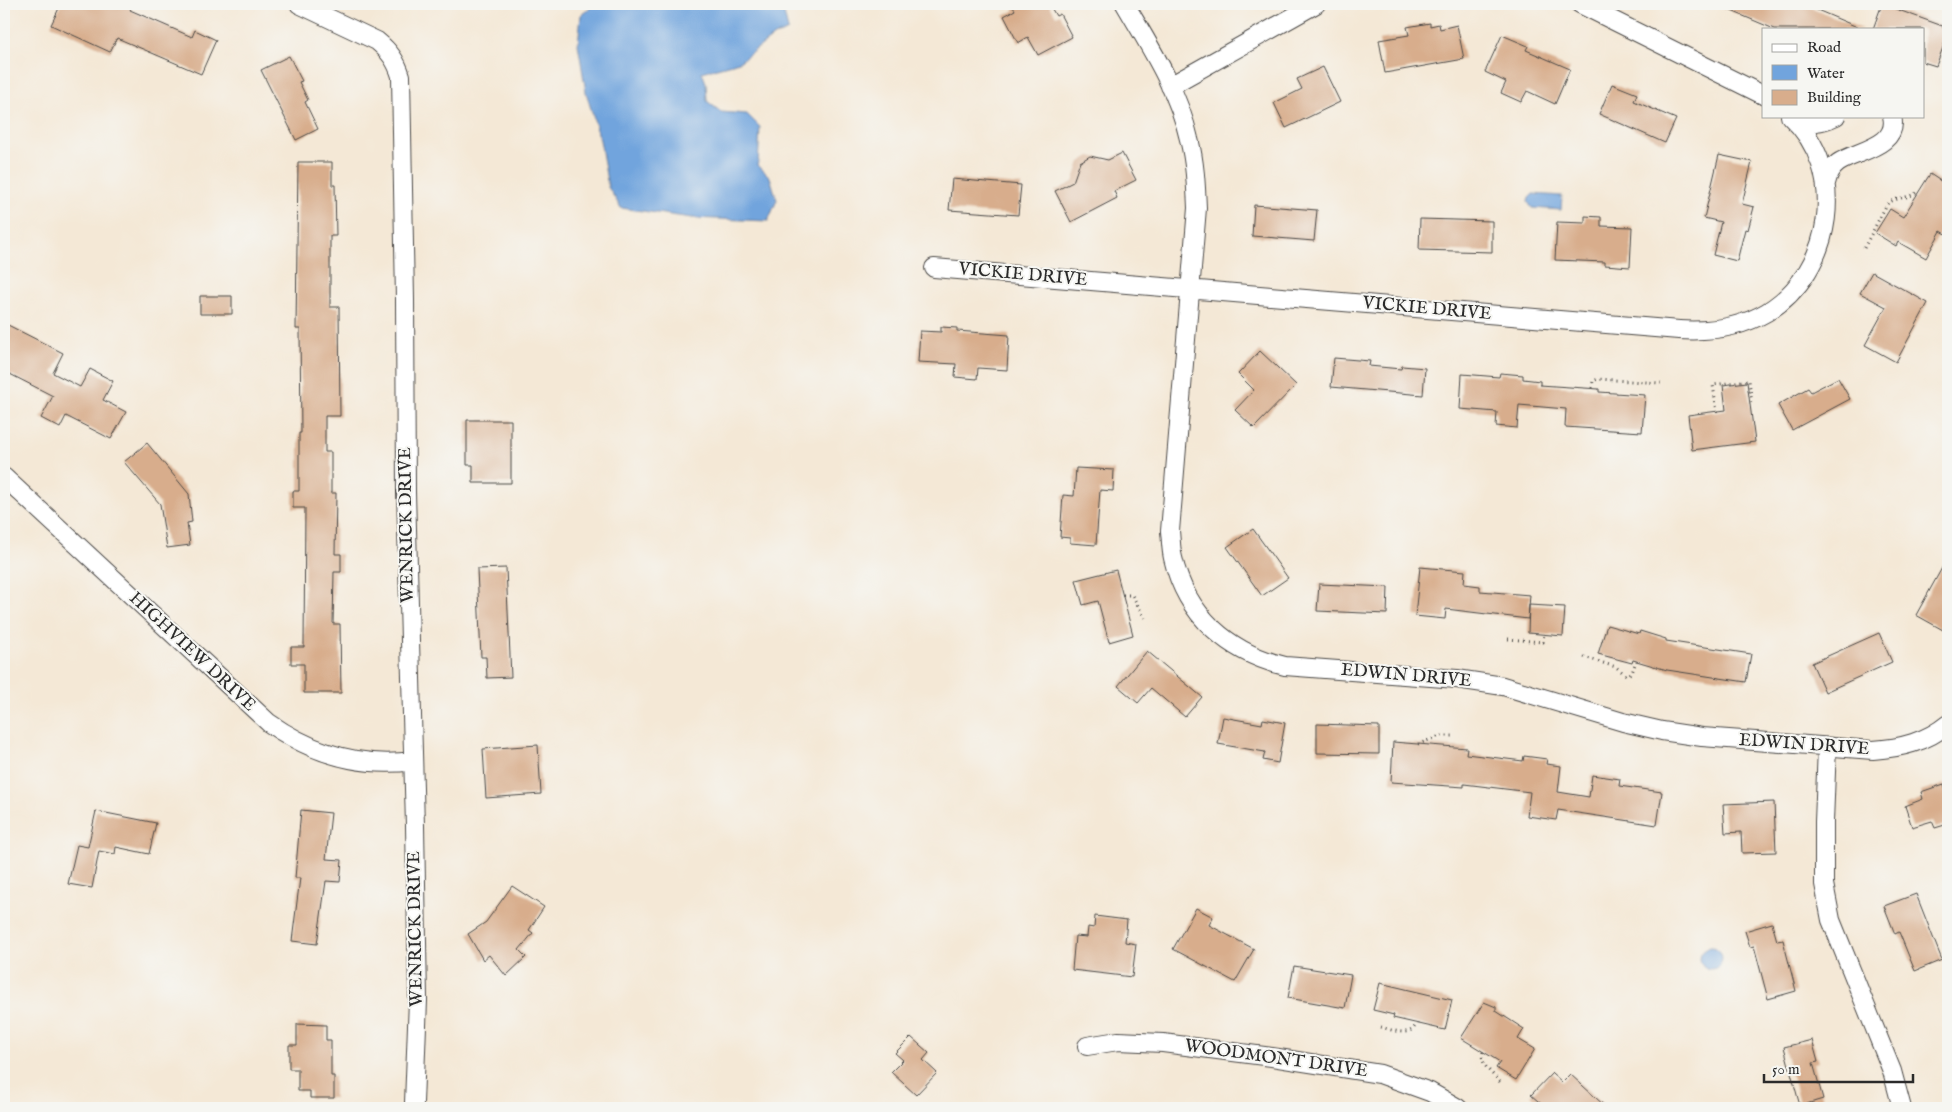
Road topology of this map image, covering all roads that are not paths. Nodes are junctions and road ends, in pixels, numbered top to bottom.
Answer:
1 (299, 4) edge
2 (1125, 4) edge
3 (1316, 4) edge
4 (1580, 4) edge
5 (1170, 86) junction
6 (1762, 95) edge
7 (1792, 118) edge
8 (1832, 118) edge
9 (1892, 118) edge
10 (1826, 183) junction
11 (934, 268) dead end
12 (1190, 289) junction
13 (4, 477) edge
14 (1948, 724) edge
15 (1827, 747) junction
16 (413, 761) junction
17 (1087, 1046) dead end
18 (414, 1103) dead end
19 (1458, 1108) edge
20 (1902, 1108) edge

1 - 16 street, WENRICK DRIVE
2 - 5 street, EDWIN DRIVE
3 - 5 street
4 - 6 street
5 - 12 street, EDWIN DRIVE
7 - 8 street
7 - 10 street
9 - 10 street
10 - 12 street, VICKIE DRIVE
11 - 12 street, VICKIE DRIVE
12 - 15 street, EDWIN DRIVE
13 - 16 street, HIGHVIEW DRIVE
14 - 15 street, EDWIN DRIVE
15 - 20 street
16 - 18 street, WENRICK DRIVE
17 - 19 street, WOODMONT DRIVE

